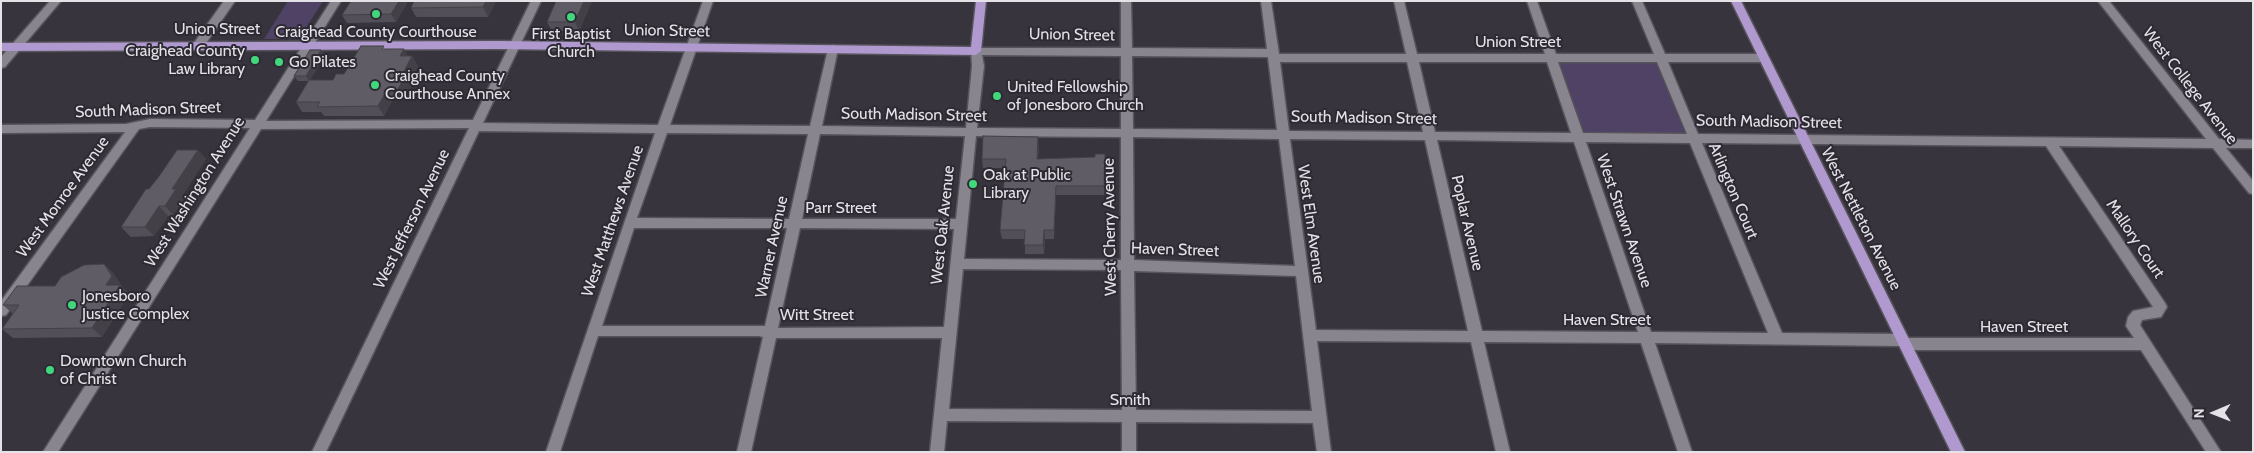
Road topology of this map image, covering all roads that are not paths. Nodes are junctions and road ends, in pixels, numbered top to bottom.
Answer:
1 (56, 1) edge
2 (230, 1) edge
3 (336, 1) edge
4 (536, 1) edge
5 (708, 1) edge
6 (981, 1) edge
7 (1126, 1) edge
8 (1266, 1) edge
9 (1400, 1) edge
10 (1532, 1) edge
11 (1636, 1) edge
12 (1736, 1) edge
13 (2103, 1) edge
14 (308, 45) junction
15 (513, 45) junction
16 (17, 46) junction
17 (198, 46) junction
18 (1, 47) edge
19 (692, 47) junction
20 (833, 49) junction
21 (976, 51) junction
22 (1126, 52) junction
23 (1273, 56) junction
24 (1412, 58) junction
25 (1552, 58) junction
26 (1660, 58) junction
27 (1763, 58) junction
28 (1, 64) edge
29 (257, 125) junction
30 (475, 126) junction
31 (135, 128) junction
32 (1, 129) edge
33 (662, 129) junction
34 (814, 130) junction
35 (970, 132) junction
36 (1126, 133) junction
37 (1282, 133) junction
38 (1430, 135) junction
39 (1578, 136) junction
40 (1693, 138) junction
41 (1803, 139) junction
42 (2048, 141) junction
43 (2214, 143) junction
44 (2253, 144) edge
45 (2253, 190) edge
46 (630, 223) junction
47 (962, 224) junction
48 (793, 225) junction
49 (957, 264) junction
50 (1128, 265) junction
51 (1302, 271) junction
52 (1, 311) edge
53 (594, 331) junction
54 (770, 332) junction
55 (950, 332) junction
56 (1310, 335) junction
57 (1475, 336) junction
58 (1647, 338) junction
59 (1777, 338) junction
60 (1904, 342) junction
61 (2143, 344) junction
62 (940, 415) junction
63 (1320, 416) junction
64 (1129, 417) junction
65 (50, 452) edge
66 (319, 452) edge
67 (553, 452) edge
68 (744, 452) edge
69 (937, 452) edge
70 (1129, 452) edge
71 (1324, 452) edge
72 (1503, 452) edge
73 (1685, 452) edge
74 (1958, 452) edge
75 (2214, 452) edge

1 - 16 street
2 - 17 street
3 - 14 street, West Washington Avenue
4 - 15 street, West Jefferson Avenue
5 - 19 street, West Matthews Avenue
6 - 21 main road, West Oak Avenue
7 - 22 street, West Cherry Avenue
8 - 23 street, West Elm Avenue
9 - 24 street, Poplar Avenue
10 - 25 street, West Strawn Avenue
11 - 26 street, Arlington Court
12 - 27 main road, West Nettleton Avenue
13 - 43 street, West College Avenue
14 - 15 main road, Union Street
14 - 17 main road, Union Street
14 - 29 street, West Washington Avenue
15 - 19 main road, Union Street
15 - 30 street, West Jefferson Avenue
16 - 17 main road, Union Street
16 - 18 main road, Union Street
16 - 28 street
19 - 20 main road, Union Street
19 - 33 street, West Matthews Avenue
20 - 21 main road, Union Street
20 - 34 street, Warner Avenue
21 - 22 street, Union Street
21 - 35 street, West Oak Avenue
22 - 23 street, Union Street
22 - 36 street, West Cherry Avenue
23 - 24 street, Union Street
23 - 37 street, West Elm Avenue
24 - 25 street, Union Street
24 - 38 street, Poplar Avenue
25 - 26 street, Union Street
25 - 39 street, West Strawn Avenue
26 - 27 street, Union Street
26 - 40 street, Arlington Court
27 - 41 main road, West Nettleton Avenue
29 - 30 street, South Madison Street
29 - 31 street, South Madison Street
29 - 65 street, West Washington Avenue
30 - 33 street, South Madison Street
30 - 66 street, West Jefferson Avenue
31 - 32 street, South Madison Street
31 - 52 street, West Monroe Avenue
33 - 34 street, South Madison Street
33 - 46 street, West Matthews Avenue
34 - 35 street, South Madison Street
34 - 48 street, Warner Avenue
35 - 36 street, South Madison Street
35 - 47 street, West Oak Avenue
36 - 37 street, South Madison Street
36 - 50 street, West Cherry Avenue
37 - 38 street, South Madison Street
37 - 51 street, West Elm Avenue
38 - 39 street, South Madison Street
38 - 57 street, Poplar Avenue
39 - 40 street, South Madison Street
39 - 58 street, West Strawn Avenue
40 - 41 street, South Madison Street
40 - 59 street, Arlington Court
41 - 42 street, South Madison Street
41 - 60 main road, West Nettleton Avenue
42 - 43 street, South Madison Street
42 - 61 street, Mallory Court
43 - 44 street, South Madison Street
43 - 45 street, West College Avenue
46 - 48 street, Parr Street
46 - 53 street, West Matthews Avenue
47 - 48 street, Parr Street
47 - 49 street, West Oak Avenue
48 - 54 street, Warner Avenue
49 - 50 street, Haven Street
49 - 55 street, West Oak Avenue
50 - 51 street, Haven Street
50 - 64 street, West Cherry Avenue
51 - 56 street, West Elm Avenue
53 - 54 street, Witt Street
53 - 67 street, West Matthews Avenue
54 - 55 street, Witt Street
54 - 68 street, Warner Avenue
55 - 62 street, West Oak Avenue
56 - 57 street, Haven Street
56 - 63 street, West Elm Avenue
57 - 58 street, Haven Street
57 - 72 street, Poplar Avenue
58 - 59 street, Haven Street
58 - 73 street, West Strawn Avenue
59 - 60 street, Haven Street
60 - 61 street, Haven Street
60 - 74 main road, West Nettleton Avenue
61 - 75 street
62 - 64 street, Smith
62 - 69 street, West Oak Avenue
63 - 64 street, Smith
63 - 71 street, West Elm Avenue
64 - 70 street, West Cherry Avenue

